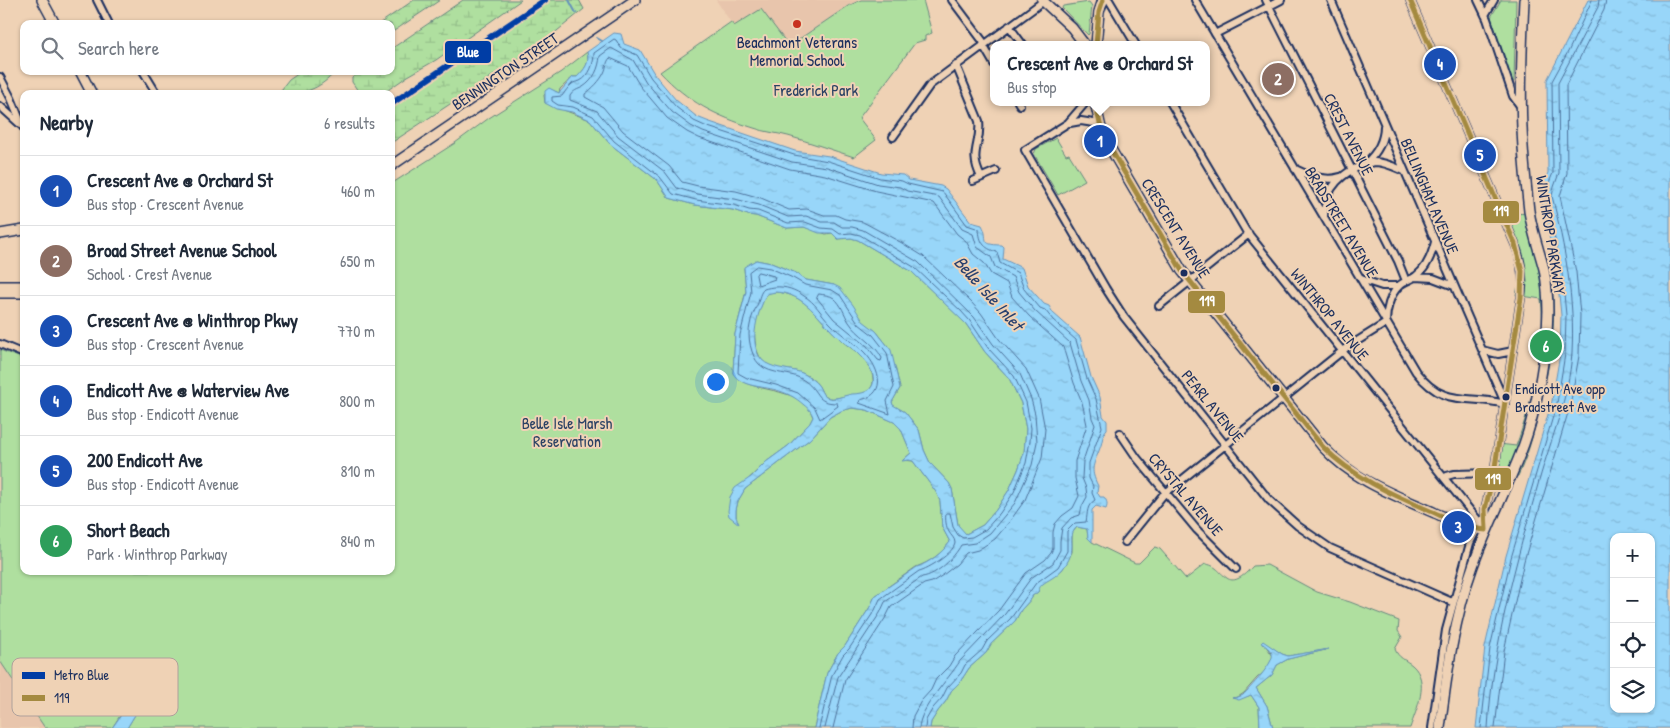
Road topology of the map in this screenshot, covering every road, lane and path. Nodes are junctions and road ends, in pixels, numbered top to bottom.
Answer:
1 (42, 0) edge
2 (97, 0) edge
3 (635, 0) edge
4 (952, 0) edge
5 (1043, 0) edge
6 (1102, 0) edge
7 (1109, 0) edge
8 (1195, 0) edge
9 (1282, 0) edge
10 (1332, 0) edge
11 (1410, 0) edge
12 (1478, 0) edge
13 (1494, 0) edge
14 (1524, 0) edge
15 (1267, 3) edge
16 (1485, 15) junction
17 (53, 20) edge
18 (107, 20) edge
19 (1009, 26) junction
20 (1215, 34) junction
21 (1020, 41) edge
22 (1082, 41) edge
23 (1096, 41) edge
24 (1134, 41) edge
25 (984, 44) junction
26 (990, 56) edge
27 (956, 65) junction
28 (82, 75) edge
29 (145, 75) edge
30 (0, 77) edge
31 (90, 90) edge
32 (155, 90) edge
33 (0, 106) edge
34 (1083, 106) edge
35 (1096, 106) edge
36 (1172, 106) edge
37 (1521, 107) junction
38 (20, 118) edge
39 (1068, 123) junction
40 (20, 124) edge
41 (1100, 124) junction
42 (1384, 124) junction
43 (893, 137) dead end
44 (395, 163) edge
45 (1365, 164) junction
46 (1295, 169) junction
47 (1352, 170) junction
48 (996, 171) dead end
49 (1404, 171) junction
50 (1341, 176) junction
51 (981, 177) junction
52 (974, 182) dead end
53 (1324, 217) junction
54 (20, 231) edge
55 (2, 233) edge
56 (1248, 234) junction
57 (1435, 242) junction
58 (1415, 277) junction
59 (1360, 278) junction
60 (1190, 281) junction
61 (1406, 281) junction
62 (1399, 286) junction
63 (1454, 286) junction
64 (20, 287) edge
65 (3, 290) edge
66 (20, 292) edge
67 (1158, 306) dead end
68 (1386, 324) junction
69 (0, 344) edge
70 (1482, 350) junction
71 (1342, 351) junction
72 (1513, 351) junction
73 (20, 352) edge
74 (1283, 398) junction
75 (1505, 404) junction
76 (1120, 433) dead end
77 (1226, 444) junction
78 (1494, 473) junction
79 (1445, 479) junction
80 (1166, 493) junction
81 (1482, 530) junction
82 (1125, 542) dead end
83 (1236, 569) dead end
84 (1452, 602) junction
85 (1432, 728) edge
86 (1440, 728) edge

1 - 17 main road
2 - 18 street
3 - 44 main road, BENNINGTON STREET
4 - 25 street
5 - 19 street
5 - 22 main road
6 - 23 main road
7 - 24 street
8 - 20 street, BRADSTREET AVENUE
9 - 15 street
10 - 42 street, BELLINGHAM AVENUE
11 - 72 street
12 - 16 street
13 - 16 street
14 - 37 main road, WINTHROP PARKWAY
15 - 20 street
15 - 47 street, CREST AVENUE
16 - 37 street
19 - 21 street
19 - 25 street
20 - 46 street, BRADSTREET AVENUE
25 - 26 street
25 - 27 street
27 - 43 street
27 - 51 street
28 - 31 main road
29 - 32 street
30 - 38 street
33 - 40 street
34 - 39 street
35 - 41 main road, CRESCENT AVENUE
36 - 56 street, WINTHROP AVENUE
37 - 81 main road, WINTHROP PARKWAY
39 - 41 street
39 - 77 street, PEARL AVENUE
41 - 60 main road, CRESCENT AVENUE
42 - 45 street
42 - 49 street, BELLINGHAM AVENUE
45 - 47 street
45 - 49 street
46 - 50 street
46 - 53 street, BRADSTREET AVENUE
47 - 50 street
47 - 61 street, CREST AVENUE
48 - 51 street
49 - 57 street, BELLINGHAM AVENUE
50 - 53 street
51 - 52 street
53 - 59 street, BRADSTREET AVENUE
54 - 55 main road
56 - 60 street
56 - 71 street, WINTHROP AVENUE
57 - 58 street
57 - 63 street, BELLINGHAM AVENUE
58 - 61 street
58 - 63 street
59 - 62 street
59 - 68 street, BRADSTREET AVENUE
60 - 67 street
60 - 74 main road, CRESCENT AVENUE
61 - 62 street
62 - 68 street
63 - 70 street, BELLINGHAM AVENUE
64 - 65 main road
65 - 66 main road
68 - 71 street
68 - 75 street, BRADSTREET AVENUE
69 - 73 street
70 - 72 street
70 - 75 street, BELLINGHAM AVENUE
71 - 74 street
71 - 79 street, WINTHROP AVENUE
72 - 75 street
74 - 77 street
74 - 81 main road, CRESCENT AVENUE
75 - 78 street
76 - 80 street, CRYSTAL AVENUE
77 - 80 street
77 - 84 street, PEARL AVENUE
78 - 79 street
78 - 81 street
79 - 81 street, WINTHROP AVENUE
80 - 82 street
80 - 83 street, CRYSTAL AVENUE
81 - 84 street
81 - 86 main road, WINTHROP PARKWAY
84 - 85 street

